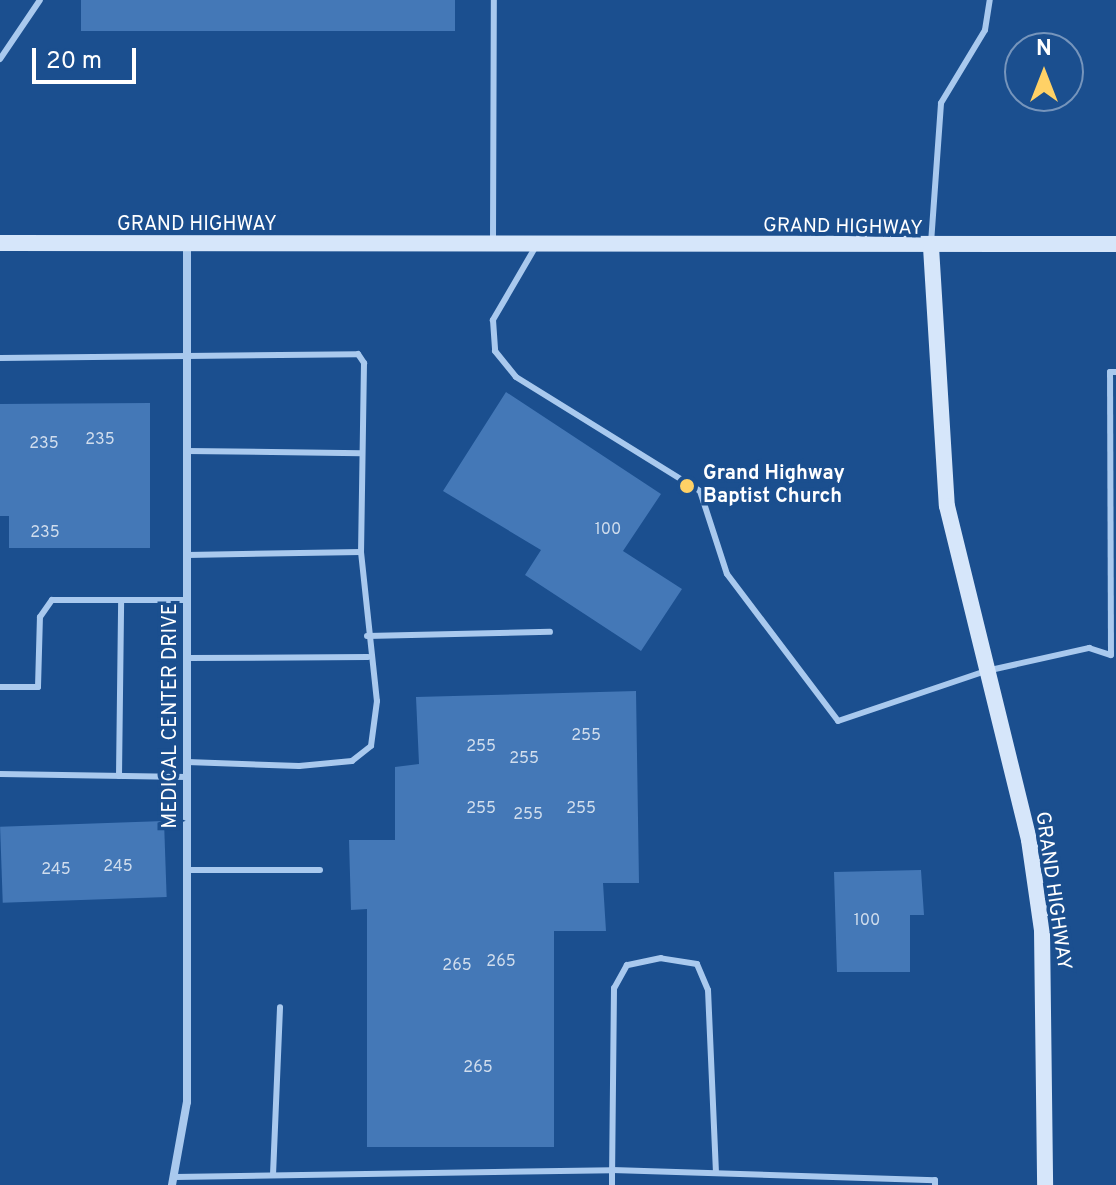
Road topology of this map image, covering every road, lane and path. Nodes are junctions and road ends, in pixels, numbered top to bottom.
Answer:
1 (40, 0) edge
2 (494, 0) edge
3 (990, 0) edge
4 (0, 59) edge
5 (0, 243) edge
6 (1116, 244) edge
7 (187, 245) junction
8 (493, 245) junction
9 (536, 246) junction
10 (931, 247) junction
11 (187, 357) junction
12 (0, 358) edge
13 (1116, 372) edge
14 (187, 451) junction
15 (361, 453) junction
16 (361, 552) junction
17 (187, 555) junction
18 (121, 600) junction
19 (187, 600) junction
20 (550, 632) dead end
21 (367, 636) junction
22 (368, 657) junction
23 (187, 658) junction
24 (986, 671) junction
25 (0, 687) edge
26 (187, 762) junction
27 (0, 774) edge
28 (119, 776) junction
29 (187, 777) junction
30 (187, 870) junction
31 (320, 870) dead end
32 (280, 1007) dead end
33 (612, 1170) junction
34 (716, 1173) junction
35 (273, 1175) junction
36 (174, 1181) edge
37 (612, 1185) edge
38 (935, 1185) edge
39 (1045, 1185) edge

1 - 4 lane
2 - 8 lane
3 - 10 lane
5 - 7 main road, GRAND HIGHWAY
6 - 10 main road
7 - 8 main road, GRAND HIGHWAY
7 - 11 street, MEDICAL CENTER DRIVE
8 - 9 main road, GRAND HIGHWAY
9 - 10 main road, GRAND HIGHWAY
9 - 24 lane
10 - 24 main road, GRAND HIGHWAY
11 - 12 lane
11 - 14 street, MEDICAL CENTER DRIVE
11 - 15 lane
13 - 24 lane
14 - 15 lane
14 - 17 street, MEDICAL CENTER DRIVE
15 - 16 lane
16 - 17 lane
16 - 21 lane
17 - 19 street, MEDICAL CENTER DRIVE
18 - 19 lane
18 - 25 lane
18 - 28 lane
19 - 23 street, MEDICAL CENTER DRIVE
20 - 21 lane
21 - 22 lane
22 - 23 lane
22 - 26 lane
23 - 26 street, MEDICAL CENTER DRIVE
24 - 39 main road, GRAND HIGHWAY
26 - 29 street, MEDICAL CENTER DRIVE
27 - 28 lane
28 - 29 lane
29 - 30 street, MEDICAL CENTER DRIVE
30 - 31 lane
30 - 36 street, MEDICAL CENTER DRIVE
32 - 35 lane
33 - 34 lane
33 - 34 lane
33 - 35 lane
33 - 37 lane
34 - 38 lane
35 - 36 lane

